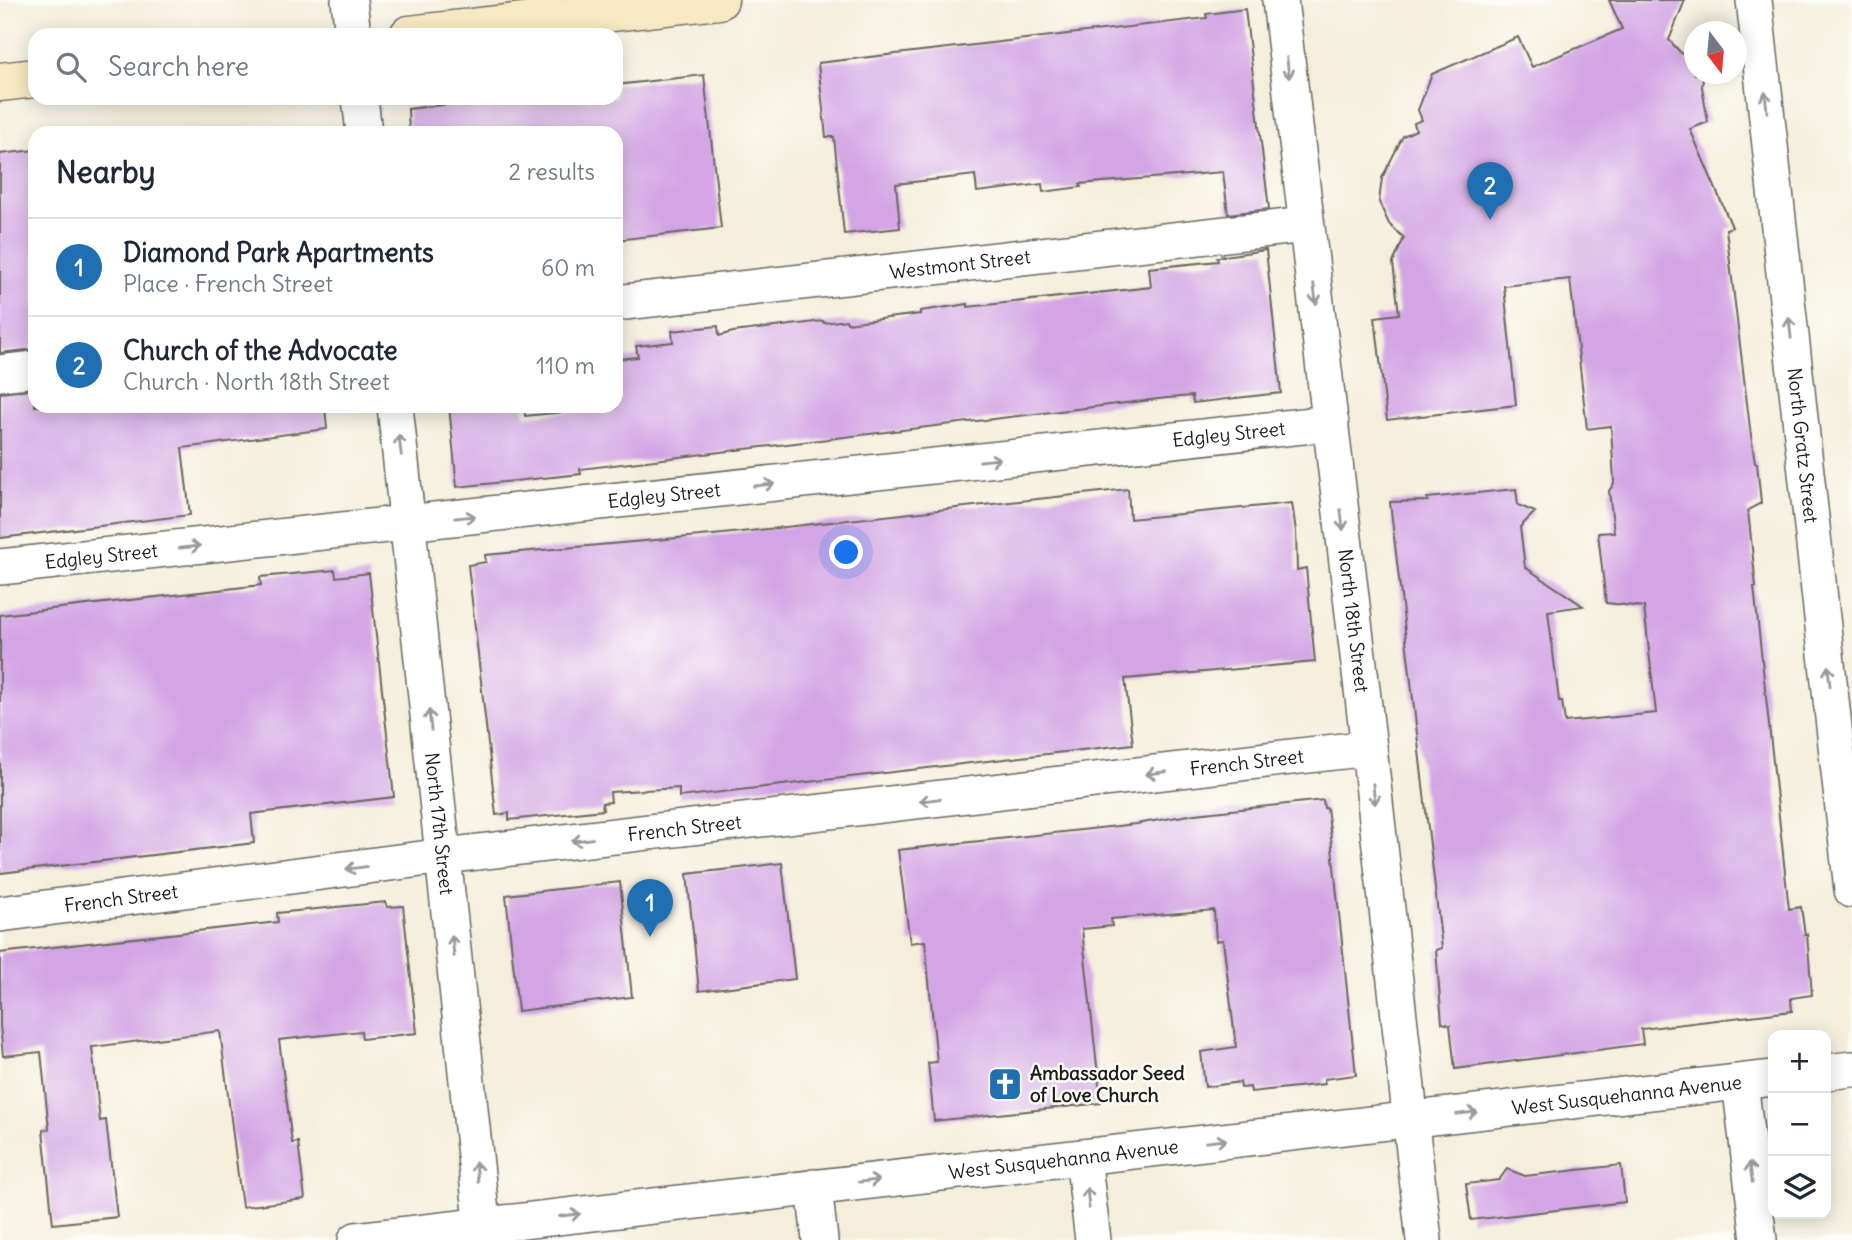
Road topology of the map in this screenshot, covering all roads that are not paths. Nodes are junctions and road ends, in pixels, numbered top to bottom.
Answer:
1 (349, 0) edge
2 (719, 0) edge
3 (1280, 0) edge
4 (1755, 0) edge
5 (352, 28) edge
6 (471, 28) edge
7 (28, 79) edge
8 (0, 82) edge
9 (361, 105) edge
10 (363, 126) edge
11 (1306, 225) junction
12 (623, 302) edge
13 (28, 370) edge
14 (0, 373) edge
15 (396, 413) edge
16 (1331, 423) junction
17 (409, 523) junction
18 (0, 567) edge
19 (1369, 748) junction
20 (444, 856) junction
21 (1852, 890) edge
22 (0, 914) edge
23 (1852, 1069) edge
24 (1831, 1071) edge
25 (1757, 1080) edge
26 (1410, 1119) junction
27 (1083, 1157) junction
28 (814, 1187) junction
29 (484, 1233) edge
30 (356, 1240) edge
31 (820, 1240) edge
32 (1093, 1240) edge
33 (1424, 1240) edge
34 (1759, 1240) edge

1 - 5 street
2 - 6 main road
3 -> 11 street, North 18th Street
21 -> 4 street, North Gratz Street
7 - 8 main road
9 - 10 street
11 - 12 street, Westmont Street
11 -> 16 street, North 18th Street
13 - 14 street
17 -> 15 street, North 17th Street
17 -> 16 street, Edgley Street
16 -> 19 street, North 18th Street
18 -> 17 street, Edgley Street
20 -> 17 street, North 17th Street
19 -> 20 street, French Street
19 -> 26 street, North 18th Street
20 -> 22 street, French Street
29 -> 20 street, North 17th Street
23 - 24 street
26 -> 25 street, West Susquehanna Avenue
34 -> 25 street
27 -> 26 street, West Susquehanna Avenue
26 - 33 street, North 18th Street
28 -> 27 street, West Susquehanna Avenue
32 -> 27 street
29 -> 28 street, West Susquehanna Avenue
28 - 31 street
29 - 30 street, West Susquehanna Avenue

